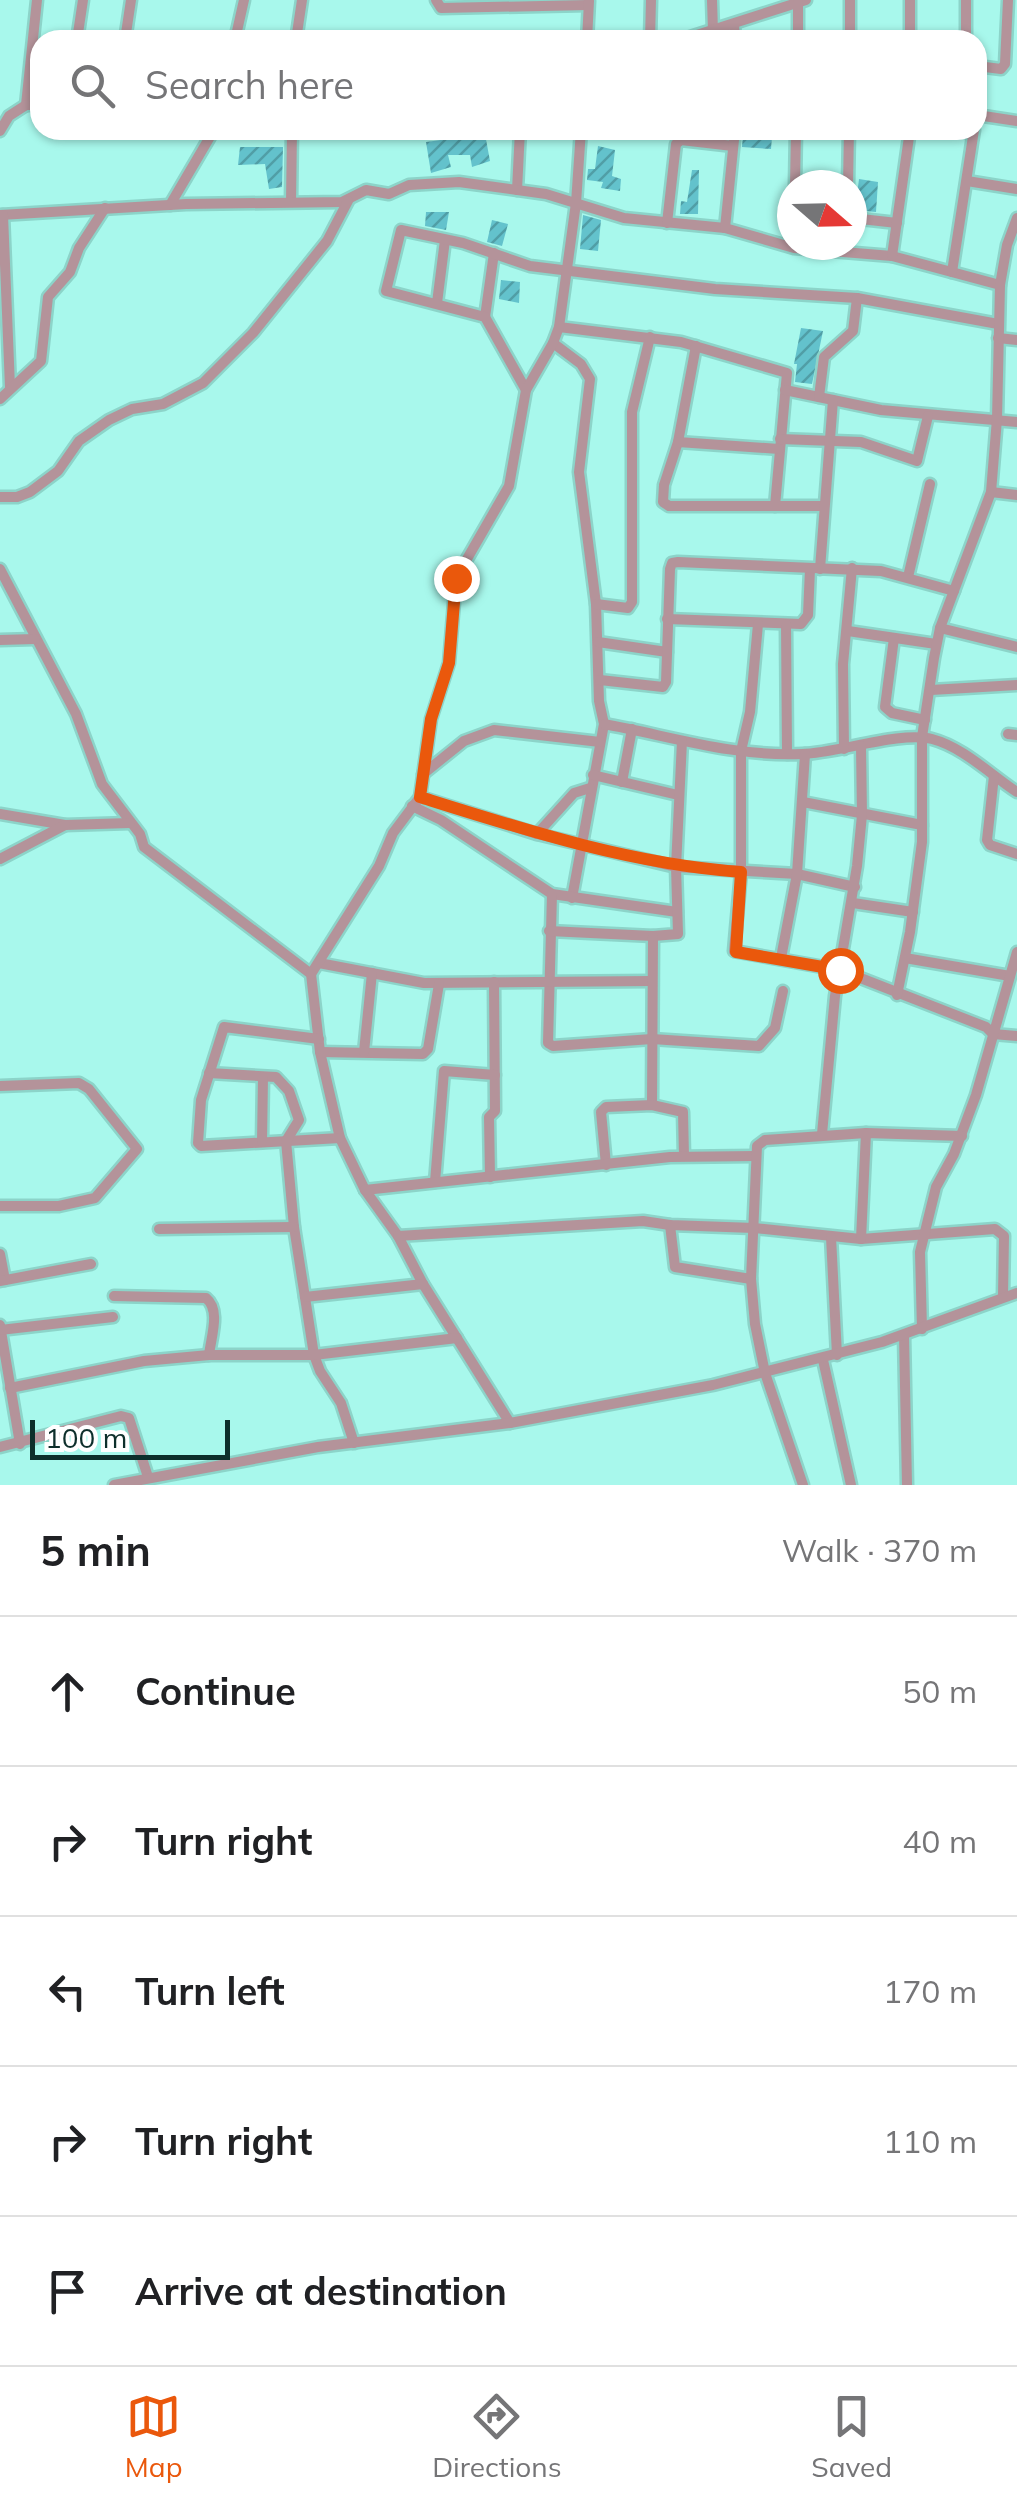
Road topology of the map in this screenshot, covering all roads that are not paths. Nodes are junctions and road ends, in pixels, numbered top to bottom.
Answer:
1 (38, 0) edge
2 (83, 0) edge
3 (131, 0) edge
4 (244, 0) edge
5 (302, 0) edge
6 (436, 0) edge
7 (651, 0) edge
8 (712, 0) edge
9 (850, 0) edge
10 (910, 0) edge
11 (966, 0) edge
12 (1008, 0) edge
13 (802, 1) edge
14 (589, 3) edge
15 (781, 4) edge
16 (734, 24) junction
17 (35, 30) edge
18 (78, 30) edge
19 (126, 30) edge
20 (237, 30) edge
21 (298, 30) edge
22 (588, 30) edge
23 (650, 30) edge
24 (712, 30) edge
25 (715, 30) edge
26 (734, 30) edge
27 (799, 30) edge
28 (850, 30) edge
29 (910, 30) edge
30 (966, 30) edge
31 (987, 67) edge
32 (30, 70) edge
33 (26, 105) junction
34 (30, 105) edge
35 (987, 116) edge
36 (1017, 121) edge
37 (0, 131) edge
38 (208, 140) edge
39 (292, 140) edge
40 (520, 140) edge
41 (580, 140) edge
42 (734, 140) edge
43 (796, 140) edge
44 (849, 140) edge
45 (909, 140) edge
46 (973, 140) edge
47 (734, 146) junction
48 (795, 170) edge
49 (848, 170) edge
50 (968, 182) junction
51 (1017, 189) edge
52 (517, 190) junction
53 (290, 202) junction
54 (348, 202) junction
55 (576, 203) junction
56 (170, 205) junction
57 (105, 208) junction
58 (1, 215) edge
59 (867, 220) edge
60 (1016, 221) edge
61 (667, 223) junction
62 (897, 223) junction
63 (725, 228) junction
64 (445, 240) junction
65 (777, 242) edge
66 (867, 252) edge
67 (494, 253) junction
68 (892, 256) junction
69 (566, 268) junction
70 (952, 272) junction
71 (1000, 285) junction
72 (856, 298) junction
73 (437, 303) junction
74 (485, 317) junction
75 (998, 324) junction
76 (559, 327) junction
77 (650, 337) junction
78 (998, 338) junction
79 (1017, 340) edge
80 (554, 343) junction
81 (696, 346) junction
82 (5, 366) edge
83 (10, 387) junction
84 (526, 390) junction
85 (784, 390) junction
86 (819, 397) junction
87 (0, 399) edge
88 (833, 400) junction
89 (928, 416) junction
90 (997, 419) junction
91 (1017, 422) edge
92 (830, 440) junction
93 (678, 442) junction
94 (779, 444) junction
95 (930, 484) dead end
96 (991, 492) junction
97 (1017, 495) edge
98 (0, 497) edge
99 (775, 506) junction
100 (823, 506) junction
101 (852, 568) junction
102 (0, 569) edge
103 (815, 569) junction
104 (908, 577) junction
105 (954, 591) junction
106 (596, 604) junction
107 (667, 619) junction
108 (758, 624) junction
109 (786, 624) junction
110 (940, 628) junction
111 (848, 631) junction
112 (894, 638) junction
113 (35, 639) junction
114 (0, 640) edge
115 (598, 642) junction
116 (936, 644) junction
117 (1017, 647) edge
118 (666, 652) junction
119 (600, 680) junction
120 (1017, 686) edge
121 (931, 690) junction
122 (925, 720) junction
123 (604, 724) junction
124 (632, 729) junction
125 (922, 737) junction
126 (682, 741) junction
127 (600, 742) junction
128 (860, 746) junction
129 (844, 748) junction
130 (741, 751) junction
131 (788, 754) junction
132 (805, 754) junction
133 (423, 774) junction
134 (593, 775) junction
135 (994, 776) junction
136 (622, 782) junction
137 (590, 788) junction
138 (1017, 792) edge
139 (678, 795) junction
140 (416, 802) junction
141 (803, 802) junction
142 (0, 814) edge
143 (862, 815) junction
144 (130, 823) junction
145 (65, 825) junction
146 (922, 825) junction
147 (538, 834) junction
148 (580, 844) junction
149 (1017, 854) edge
150 (0, 859) edge
151 (676, 867) junction
152 (741, 872) junction
153 (797, 874) junction
154 (855, 886) junction
155 (552, 894) junction
156 (572, 898) junction
157 (854, 903) junction
158 (677, 912) junction
159 (913, 912) junction
160 (549, 931) junction
161 (653, 936) junction
162 (1017, 952) edge
163 (781, 958) junction
164 (905, 958) junction
165 (319, 962) junction
166 (840, 970) junction
167 (1013, 970) edge
168 (372, 973) junction
169 (311, 974) junction
170 (652, 981) junction
171 (494, 982) junction
172 (549, 982) junction
173 (439, 984) junction
174 (783, 991) dead end
175 (898, 995) junction
176 (993, 1034) junction
177 (1017, 1036) edge
178 (319, 1039) junction
179 (652, 1039) junction
180 (320, 1052) junction
181 (364, 1052) junction
182 (209, 1073) junction
183 (495, 1074) junction
184 (263, 1077) junction
185 (0, 1086) edge
186 (652, 1104) junction
187 (866, 1133) junction
188 (822, 1134) junction
189 (962, 1136) junction
190 (340, 1138) junction
191 (286, 1141) junction
192 (262, 1142) junction
193 (684, 1156) junction
194 (755, 1156) junction
195 (606, 1165) junction
196 (490, 1177) junction
197 (435, 1182) junction
198 (364, 1190) junction
199 (0, 1206) edge
200 (670, 1225) junction
201 (294, 1227) junction
202 (159, 1228) dead end
203 (754, 1228) junction
204 (398, 1236) junction
205 (924, 1236) junction
206 (830, 1237) junction
207 (861, 1239) junction
208 (0, 1254) edge
209 (91, 1264) dead end
210 (751, 1279) junction
211 (2, 1280) edge
212 (423, 1284) junction
213 (1017, 1293) edge
214 (114, 1296) dead end
215 (305, 1297) junction
216 (1003, 1297) junction
217 (113, 1317) dead end
218 (0, 1328) edge
219 (922, 1329) junction
220 (904, 1335) junction
221 (457, 1338) junction
222 (210, 1355) junction
223 (314, 1355) junction
224 (836, 1355) junction
225 (823, 1360) junction
226 (764, 1373) junction
227 (7, 1395) edge
228 (510, 1423) junction
229 (354, 1443) junction
230 (20, 1444) junction
231 (0, 1447) edge
232 (148, 1477) junction
233 (114, 1485) edge
234 (803, 1485) edge
235 (851, 1485) edge
236 (906, 1485) edge

1 - 17 street
2 - 18 street
3 - 19 street
4 - 20 street
5 - 21 street
6 - 14 street
7 - 23 street
8 - 24 street
9 - 28 street
10 - 29 street
11 - 30 street
12 - 31 street
13 - 15 street
13 - 27 street
14 - 22 street
15 - 16 street
16 - 25 street
16 - 26 street
32 - 33 street
33 - 34 street
33 - 37 street
35 - 36 street
38 - 56 street
39 - 53 street
40 - 52 street
41 - 55 street
42 - 47 street
43 - 48 street
44 - 49 street
45 - 62 street
46 - 50 street
47 - 61 street
47 - 63 street
50 - 51 street
50 - 70 street
52 - 54 street
52 - 55 street
53 - 54 street
53 - 56 street
54 - 98 street
55 - 61 street
55 - 69 street
56 - 57 street
57 - 58 street
57 - 83 street
58 - 82 street
59 - 62 street
60 - 71 street
61 - 63 street
62 - 68 street
63 - 65 street
64 - 67 street
64 - 73 street
64 - 73 street
66 - 68 street
67 - 69 street
67 - 74 street
68 - 70 street
69 - 72 street
69 - 76 street
70 - 71 street
71 - 75 street
72 - 75 street
72 - 86 street
73 - 74 street
74 - 84 street
75 - 78 street
76 - 77 street
76 - 80 street
77 - 81 street
77 - 106 street
78 - 79 street
78 - 90 street
80 - 84 street
80 - 106 street
81 - 85 street
81 - 93 street
82 - 83 street
83 - 87 street
84 - 133 street
85 - 86 street
85 - 94 street
86 - 88 street
88 - 89 street
88 - 92 street
89 - 90 street
89 - 92 street
90 - 91 street
90 - 96 street
92 - 94 street
92 - 100 street
93 - 94 street
93 - 99 street
94 - 99 street
95 - 104 street
96 - 97 street
96 - 105 street
99 - 100 street
100 - 103 street
101 - 103 street
101 - 104 street
101 - 111 street
102 - 113 street
103 - 107 street
103 - 109 street
104 - 105 street
105 - 110 street
106 - 115 street
107 - 108 street
107 - 118 street
108 - 109 street
108 - 130 street
109 - 131 street
110 - 116 street
110 - 117 street
111 - 112 street
111 - 129 street
112 - 116 street
112 - 122 street
113 - 114 street
113 - 144 street
115 - 118 street
115 - 119 street
116 - 121 street
118 - 119 street
119 - 123 street
120 - 121 street
121 - 122 street
122 - 125 street
123 - 124 street
123 - 127 street
124 - 126 street
124 - 136 street
125 - 128 street
125 - 135 street
125 - 146 street
126 - 130 street
126 - 139 street
127 - 133 street
127 - 134 street
128 - 129 street
128 - 143 street
129 - 132 street
130 - 131 street
130 - 152 street
131 - 132 street
132 - 141 street
133 - 140 street
134 - 136 street
134 - 137 street
135 - 138 street
135 - 149 street
136 - 139 street
137 - 147 street
137 - 148 street
139 - 151 street
140 - 147 street
140 - 155 street
140 - 165 street
141 - 143 street
141 - 153 street
142 - 145 street
143 - 146 street
143 - 154 street
144 - 145 street
144 - 169 street
145 - 150 street
146 - 159 street
147 - 148 street
148 - 151 street
148 - 156 street
151 - 152 street
151 - 158 street
152 - 153 street
152 - 163 street
153 - 154 street
153 - 163 street
154 - 157 street
155 - 156 street
155 - 160 street
156 - 158 street
157 - 159 street
157 - 166 street
158 - 161 street
159 - 164 street
160 - 161 street
160 - 172 street
161 - 170 street
162 - 167 street
163 - 166 street
164 - 167 street
164 - 175 street
165 - 168 street
165 - 169 street
166 - 175 street
166 - 188 street
167 - 176 street
168 - 173 street
168 - 181 street
169 - 178 street
170 - 172 street
170 - 179 street
171 - 172 street
171 - 173 street
171 - 183 street
172 - 179 street
173 - 181 street
174 - 179 street
175 - 176 street
176 - 177 street
176 - 189 street
178 - 180 street
178 - 182 street
179 - 186 street
180 - 181 street
180 - 190 street
182 - 184 street
182 - 192 street
183 - 196 street
183 - 197 street
184 - 191 street
184 - 192 street
185 - 199 street
186 - 193 street
186 - 195 street
187 - 188 street
187 - 189 street
187 - 207 street
188 - 194 street
189 - 205 street
190 - 191 street
190 - 198 street
191 - 192 street
191 - 201 street
193 - 194 street
193 - 195 street
194 - 203 street
195 - 196 street
196 - 197 street
197 - 198 street
198 - 204 street
200 - 203 street
200 - 204 street
200 - 210 street
201 - 202 street
201 - 215 street
203 - 206 street
203 - 210 street
204 - 212 street
205 - 207 street
205 - 216 street
205 - 219 street
206 - 207 street
206 - 224 street
208 - 211 street
209 - 211 street
210 - 226 street
212 - 215 street
212 - 221 street
213 - 216 street
214 - 222 street
215 - 223 street
216 - 219 street
217 - 218 street
218 - 227 street
219 - 220 street
220 - 224 street
220 - 236 street
221 - 223 street
221 - 228 street
222 - 223 street
222 - 227 street
223 - 229 street
224 - 225 street
225 - 226 street
225 - 235 street
226 - 228 street
226 - 234 street
227 - 230 street
228 - 229 street
229 - 232 street
230 - 231 street
230 - 232 street
232 - 233 street

